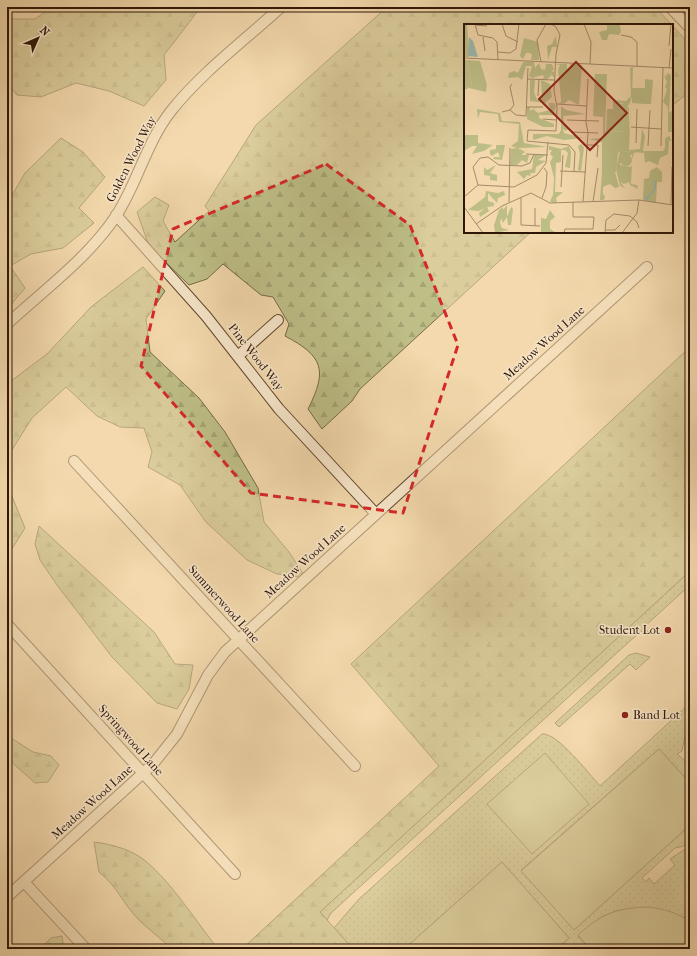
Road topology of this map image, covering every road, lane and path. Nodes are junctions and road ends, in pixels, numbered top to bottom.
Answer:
1 (281, 7) edge
2 (670, 7) edge
3 (690, 28) edge
4 (116, 215) junction
5 (647, 267) dead end
6 (278, 320) dead end
7 (7, 324) edge
8 (238, 356) junction
9 (74, 461) dead end
10 (376, 514) junction
11 (7, 624) edge
12 (239, 640) junction
13 (355, 766) dead end
14 (143, 773) junction
15 (235, 874) dead end
16 (24, 882) junction
17 (7, 897) edge
18 (86, 949) edge

1 - 4 street, Golden Wood Way
2 - 3 street
4 - 7 street, Golden Wood Way
4 - 8 street, Pine Wood Way
5 - 10 street, Meadow Wood Lane
6 - 8 street
8 - 10 street, Pine Wood Way
9 - 12 street, Summerwood Lane
10 - 12 street, Meadow Wood Lane
11 - 14 street, Springwood Lane
12 - 13 street, Summerwood Lane
12 - 14 street, Meadow Wood Lane
14 - 15 street, Springwood Lane
14 - 16 street, Meadow Wood Lane
16 - 17 street, Meadow Wood Lane
16 - 18 street

